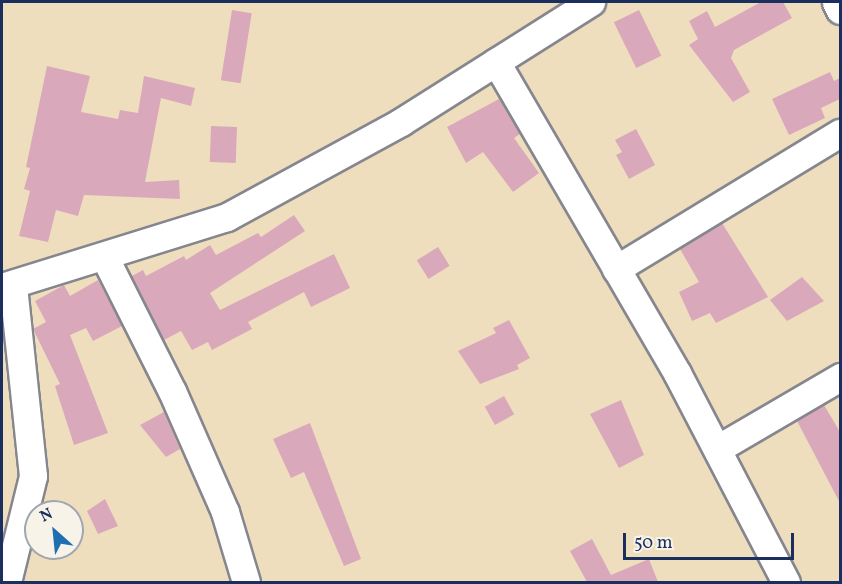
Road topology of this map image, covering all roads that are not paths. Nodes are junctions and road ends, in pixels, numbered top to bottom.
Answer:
1 (591, 2) edge
2 (836, 2) edge
3 (840, 10) edge
4 (496, 62) junction
5 (840, 133) edge
6 (105, 258) junction
7 (616, 269) junction
8 (7, 286) edge
9 (840, 377) edge
10 (717, 449) junction
11 (10, 544) edge
12 (7, 582) edge
13 (246, 582) edge
14 (786, 582) edge

1 - 4 street
2 - 3 street
4 - 6 street
4 - 7 street
5 - 7 street
6 - 8 street
6 - 13 street
7 - 10 street
8 - 11 street
9 - 10 street
10 - 14 street
11 - 12 street

